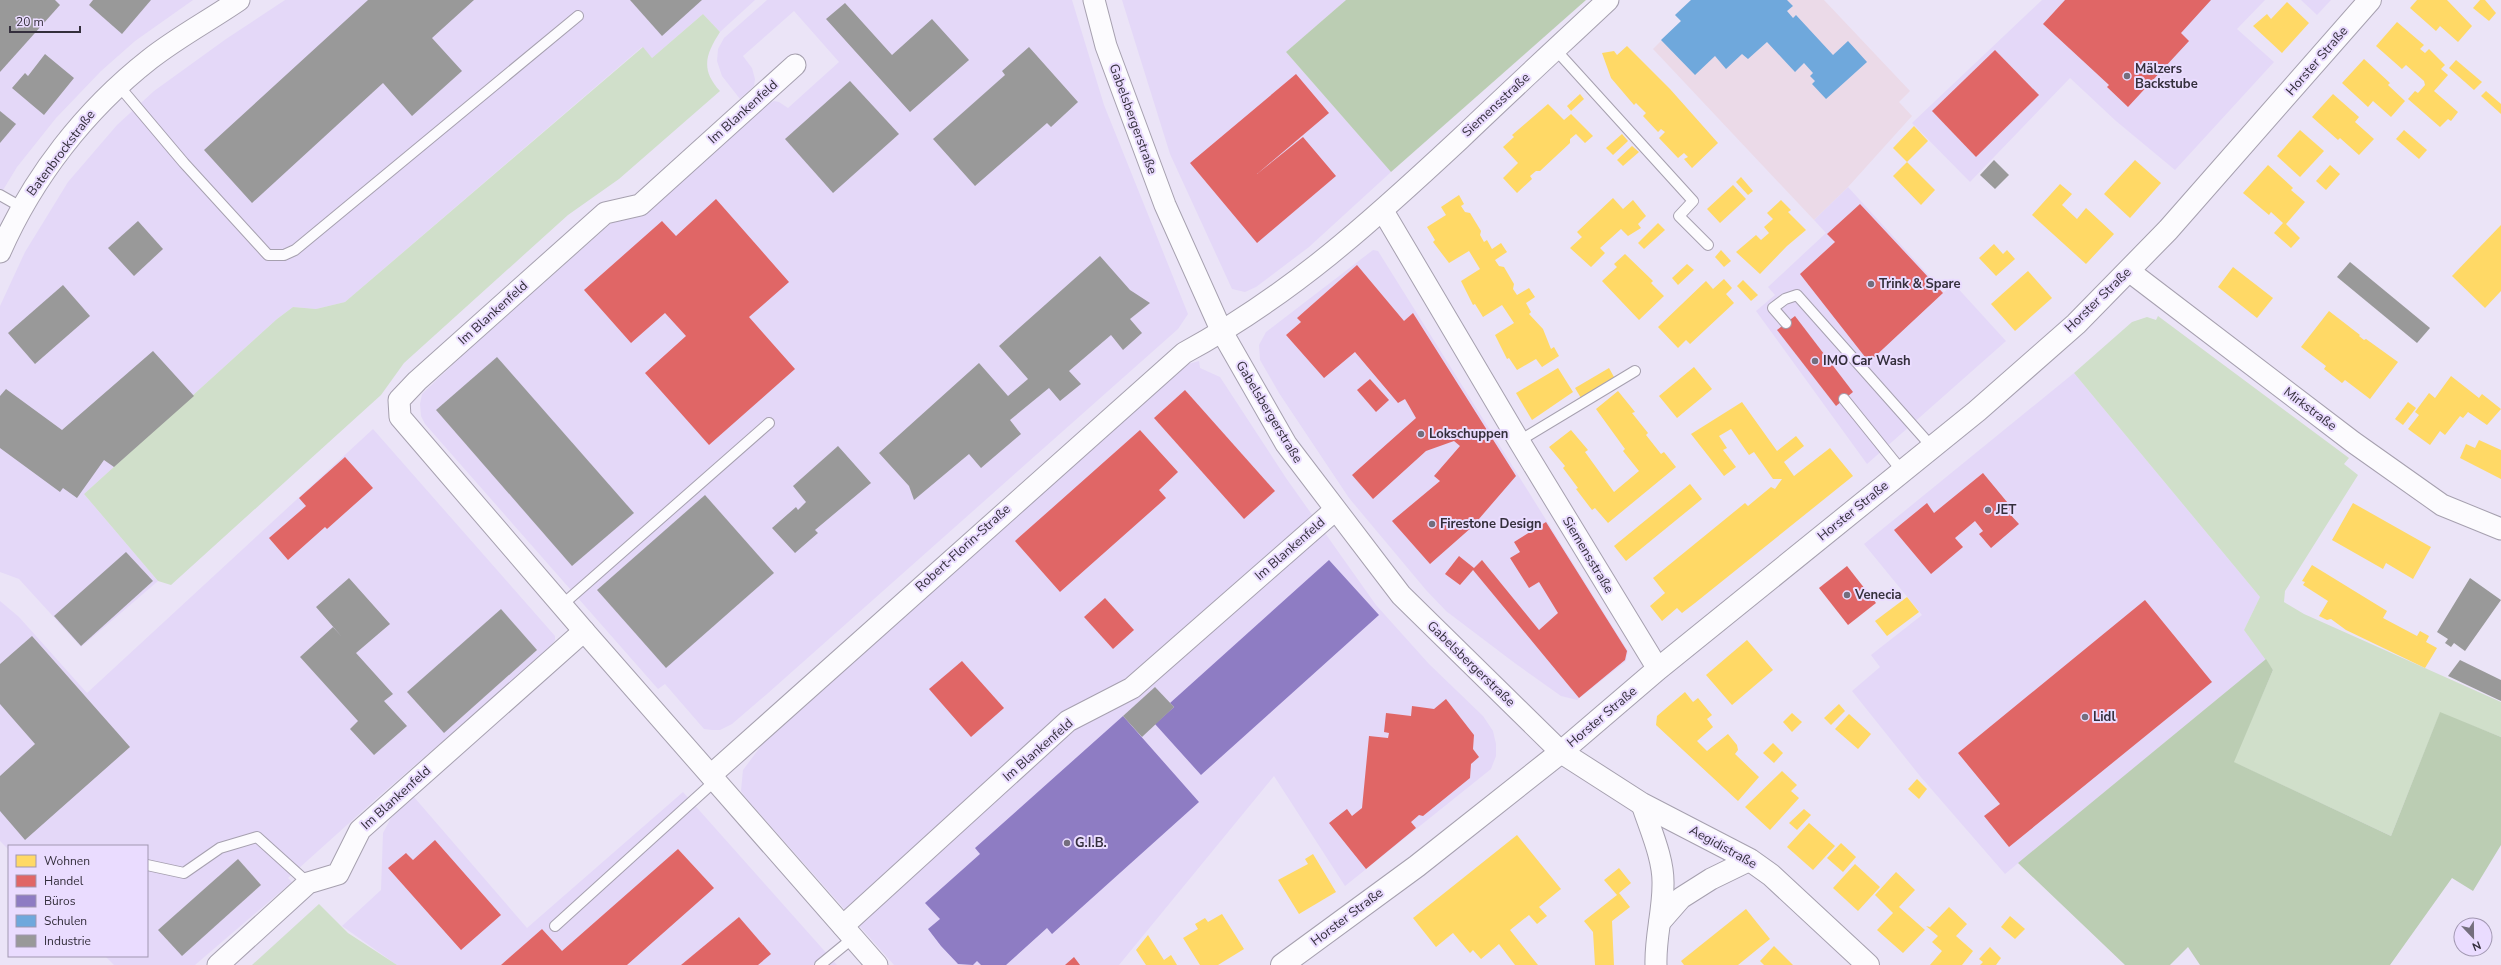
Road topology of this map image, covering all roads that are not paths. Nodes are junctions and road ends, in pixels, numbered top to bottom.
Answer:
1 (239, 0) edge
2 (1094, 0) edge
3 (1608, 0) edge
4 (2370, 0) edge
5 (578, 16) dead end
6 (1555, 49) junction
7 (795, 65) dead end
8 (119, 86) junction
9 (0, 195) edge
10 (21, 207) junction
11 (1384, 211) junction
12 (1708, 245) dead end
13 (0, 252) edge
14 (2129, 271) junction
15 (1786, 323) dead end
16 (1222, 332) junction
17 (1635, 370) dead end
18 (1844, 399) dead end
19 (769, 424) dead end
20 (1519, 441) junction
21 (1932, 447) junction
22 (1902, 472) junction
23 (1335, 510) junction
24 (2501, 529) edge
25 (562, 605) junction
26 (584, 631) junction
27 (1658, 669) junction
28 (1561, 752) junction
29 (714, 778) junction
30 (1642, 804) junction
31 (1750, 860) junction
32 (148, 865) edge
33 (308, 883) junction
34 (1660, 922) junction
35 (556, 926) dead end
36 (848, 932) junction
37 (218, 965) edge
38 (820, 965) edge
39 (877, 965) edge
40 (1282, 965) edge
41 (1656, 965) edge
42 (1868, 965) edge

1 - 8 street, Batenbrockstraße
2 - 16 street, Gabelsbergerstraße
3 - 6 street, Siemensstraße
4 - 14 main road, Horster Straße
5 - 8 lane
6 - 11 street, Siemensstraße
6 - 12 lane
7 - 25 street, Im Blankenfeld
8 - 10 street, Batenbrockstraße
9 - 10 lane
10 - 13 street, Batenbrockstraße
11 - 16 street, Siemensstraße
11 - 20 street, Siemensstraße
14 - 21 main road, Horster Straße
14 - 24 street, Mirkstraße
15 - 21 lane
16 - 23 street, Gabelsbergerstraße
16 - 29 street, Robert-Florin-Straße
17 - 20 lane
18 - 22 lane
19 - 25 lane
20 - 27 street, Siemensstraße
21 - 22 main road, Horster Straße
22 - 27 main road, Horster Straße
23 - 28 street, Gabelsbergerstraße
23 - 36 street, Im Blankenfeld
25 - 26 street, Im Blankenfeld
26 - 29 street, Im Blankenfeld
26 - 33 street, Im Blankenfeld
27 - 28 main road, Horster Straße
28 - 30 main road, Aegidistraße
28 - 40 main road, Horster Straße
29 - 35 lane
29 - 36 street, Im Blankenfeld
30 - 31 main road, Aegidistraße
30 - 34 street
31 - 34 street
31 - 42 main road, Aegidistraße
32 - 33 lane
33 - 37 street, Im Blankenfeld
34 - 41 street
36 - 38 lane
36 - 39 street, Im Blankenfeld

